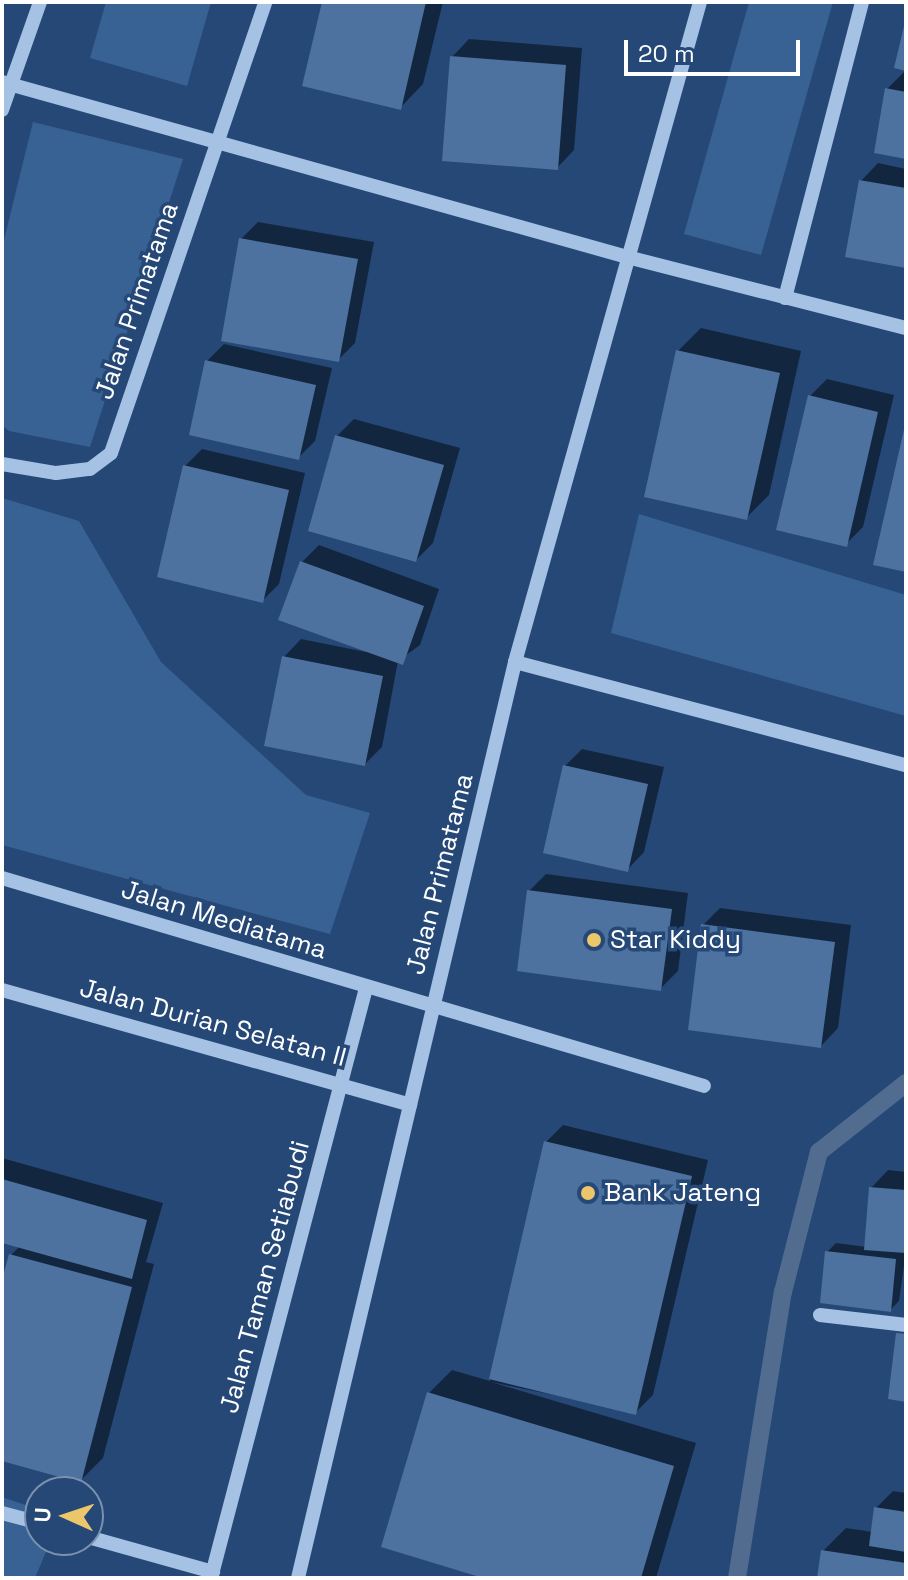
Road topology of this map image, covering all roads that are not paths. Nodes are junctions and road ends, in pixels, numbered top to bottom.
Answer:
1 (40, 2) edge
2 (265, 2) edge
3 (700, 2) edge
4 (862, 2) edge
5 (6, 83) edge
6 (2, 110) edge
7 (214, 145) junction
8 (631, 258) junction
9 (785, 298) junction
10 (906, 328) edge
11 (2, 464) edge
12 (515, 662) junction
13 (906, 765) edge
14 (2, 878) edge
15 (366, 988) junction
16 (2, 990) edge
17 (432, 1008) junction
18 (341, 1082) junction
19 (704, 1086) dead end
20 (410, 1105) junction
21 (820, 1315) dead end
22 (906, 1325) edge
23 (2, 1513) edge
24 (24, 1519) edge
25 (104, 1542) edge
26 (212, 1575) edge
27 (298, 1578) edge

1 - 5 street
2 - 7 street, Jalan Primatama
3 - 8 street, Jalan Primatama
4 - 9 street
5 - 6 street
5 - 7 street
7 - 8 street
7 - 11 street, Jalan Primatama
8 - 9 street
8 - 12 street, Jalan Primatama
9 - 10 street
12 - 13 street
12 - 17 street, Jalan Primatama
14 - 15 street, Jalan Mediatama
15 - 17 street, Jalan Mediatama
15 - 18 street, Jalan Taman Setiabudi
16 - 18 street, Jalan Durian Selatan II
17 - 19 street, Jalan Primatama
17 - 20 street
18 - 20 street, Jalan Durian Selatan II
18 - 26 street, Jalan Taman Setiabudi
20 - 27 street
21 - 22 street
23 - 24 street
25 - 26 street

